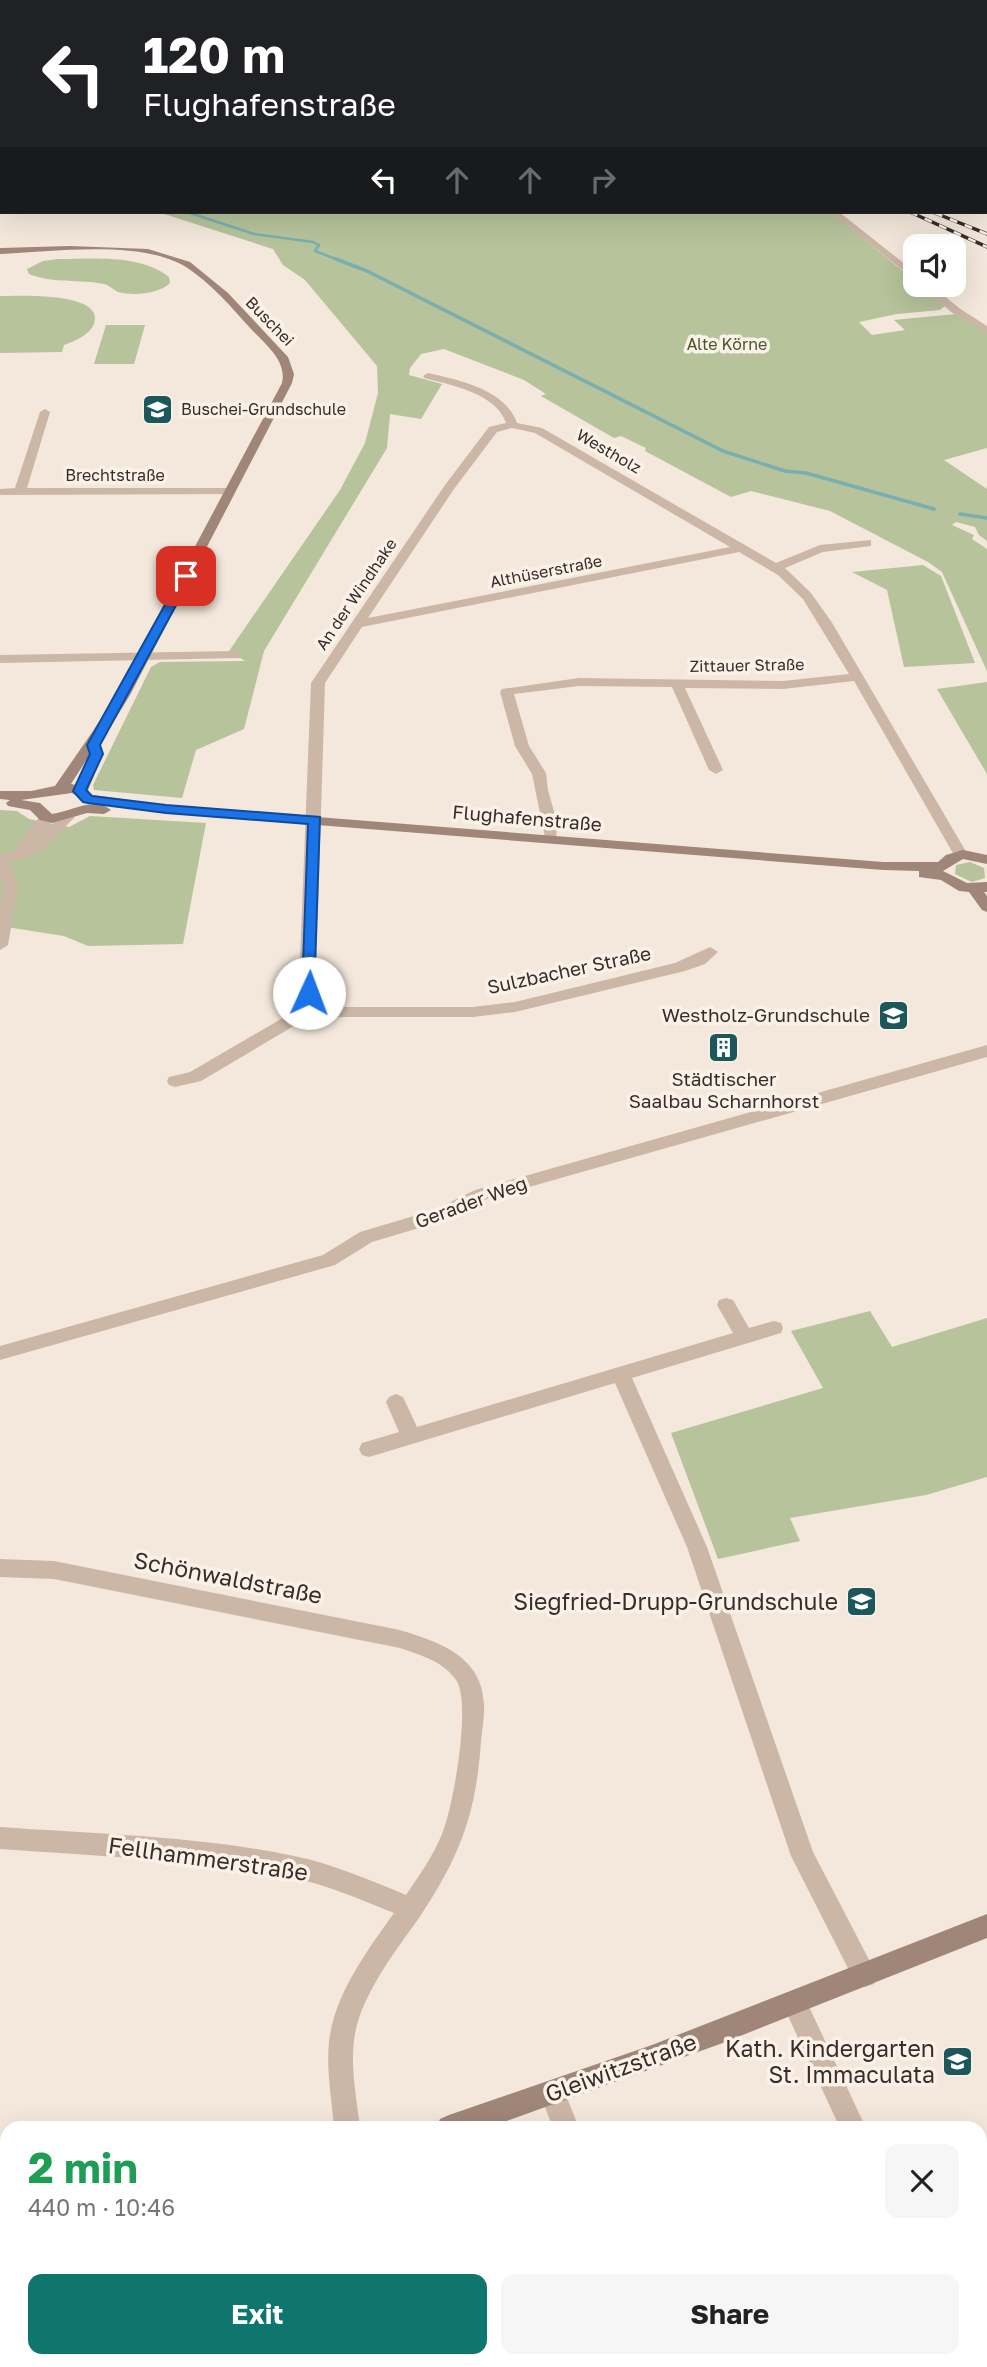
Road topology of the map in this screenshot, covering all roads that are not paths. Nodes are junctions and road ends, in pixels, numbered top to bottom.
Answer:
1 (836, 214) edge
2 (0, 251) edge
3 (903, 267) edge
4 (939, 297) edge
5 (987, 330) edge
6 (428, 376) dead end
7 (45, 412) dead end
8 (512, 425) junction
9 (230, 491) junction
10 (0, 492) edge
11 (20, 492) junction
12 (867, 543) dead end
13 (741, 548) junction
14 (775, 568) junction
15 (357, 624) junction
16 (235, 655) dead end
17 (143, 657) junction
18 (0, 659) edge
19 (858, 677) junction
20 (677, 684) junction
21 (93, 745) junction
22 (716, 770) dead end
23 (61, 788) junction
24 (0, 795) edge
25 (39, 800) junction
26 (84, 800) junction
27 (0, 802) edge
28 (47, 817) junction
29 (68, 817) junction
30 (315, 820) junction
31 (551, 839) junction
32 (961, 855) junction
33 (6, 859) edge
34 (987, 860) edge
35 (943, 872) junction
36 (980, 888) edge
37 (987, 907) edge
38 (0, 945) edge
39 (710, 952) dead end
40 (306, 1012) junction
41 (987, 1051) edge
42 (175, 1081) dead end
43 (726, 1306) dead end
44 (774, 1328) dead end
45 (744, 1336) junction
46 (0, 1353) edge
47 (620, 1373) junction
48 (396, 1402) dead end
49 (411, 1436) junction
50 (369, 1449) dead end
51 (0, 1568) edge
52 (0, 1838) edge
53 (410, 1908) junction
54 (987, 1926) edge
55 (865, 1975) junction
56 (794, 2003) junction
57 (554, 2094) junction
58 (346, 2121) edge
59 (471, 2121) edge
60 (564, 2121) edge
61 (850, 2121) edge

1 - 3 street
2 - 9 street, Buschei
4 - 5 street
6 - 8 street
7 - 11 street
8 - 13 street, Westholz
8 - 15 street, An der Windhake
9 - 11 street, Brechtstraße
9 - 17 street, Buschei
10 - 11 street, Brechtstraße
12 - 14 street
13 - 14 street, Westholz
13 - 15 street, Althüserstraße
14 - 19 street, Westholz
15 - 30 street, An der Windhake
16 - 17 street
17 - 18 street
17 - 21 street, Buschei
19 - 20 street, Zittauer Straße
19 - 32 street, Westholz
20 - 22 street, Zittauer Straße
20 - 31 street, Zittauer Straße
21 - 23 street, Buschei
21 - 26 street, Buschei
23 - 25 street, Flughafenstraße
23 - 26 street, Flughafenstraße
24 - 25 street, Flughafenstraße
25 - 27 street, Flughafenstraße
25 - 28 street
26 - 29 street, Flughafenstraße
26 - 30 street, Flughafenstraße
28 - 29 street, Flughafenstraße
28 - 33 street
29 - 33 street
30 - 31 street, Flughafenstraße
30 - 40 street, An der Windhake
31 - 35 street, Flughafenstraße
32 - 34 street
32 - 35 street
33 - 38 street
35 - 36 street, Flughafenstraße
36 - 37 street
39 - 40 street, Sulzbacher Straße
40 - 42 street
41 - 46 street, Gerader Weg
43 - 45 street
44 - 45 street
45 - 47 street
47 - 49 street
47 - 55 street
48 - 49 street
49 - 50 street
51 - 53 street, Schönwaldstraße
52 - 53 street, Fellhammerstraße
53 - 58 street
54 - 55 street, Gleiwitzstraße
55 - 56 street, Gleiwitzstraße
56 - 57 street, Gleiwitzstraße
56 - 61 street
57 - 59 street, Gleiwitzstraße
57 - 60 street

